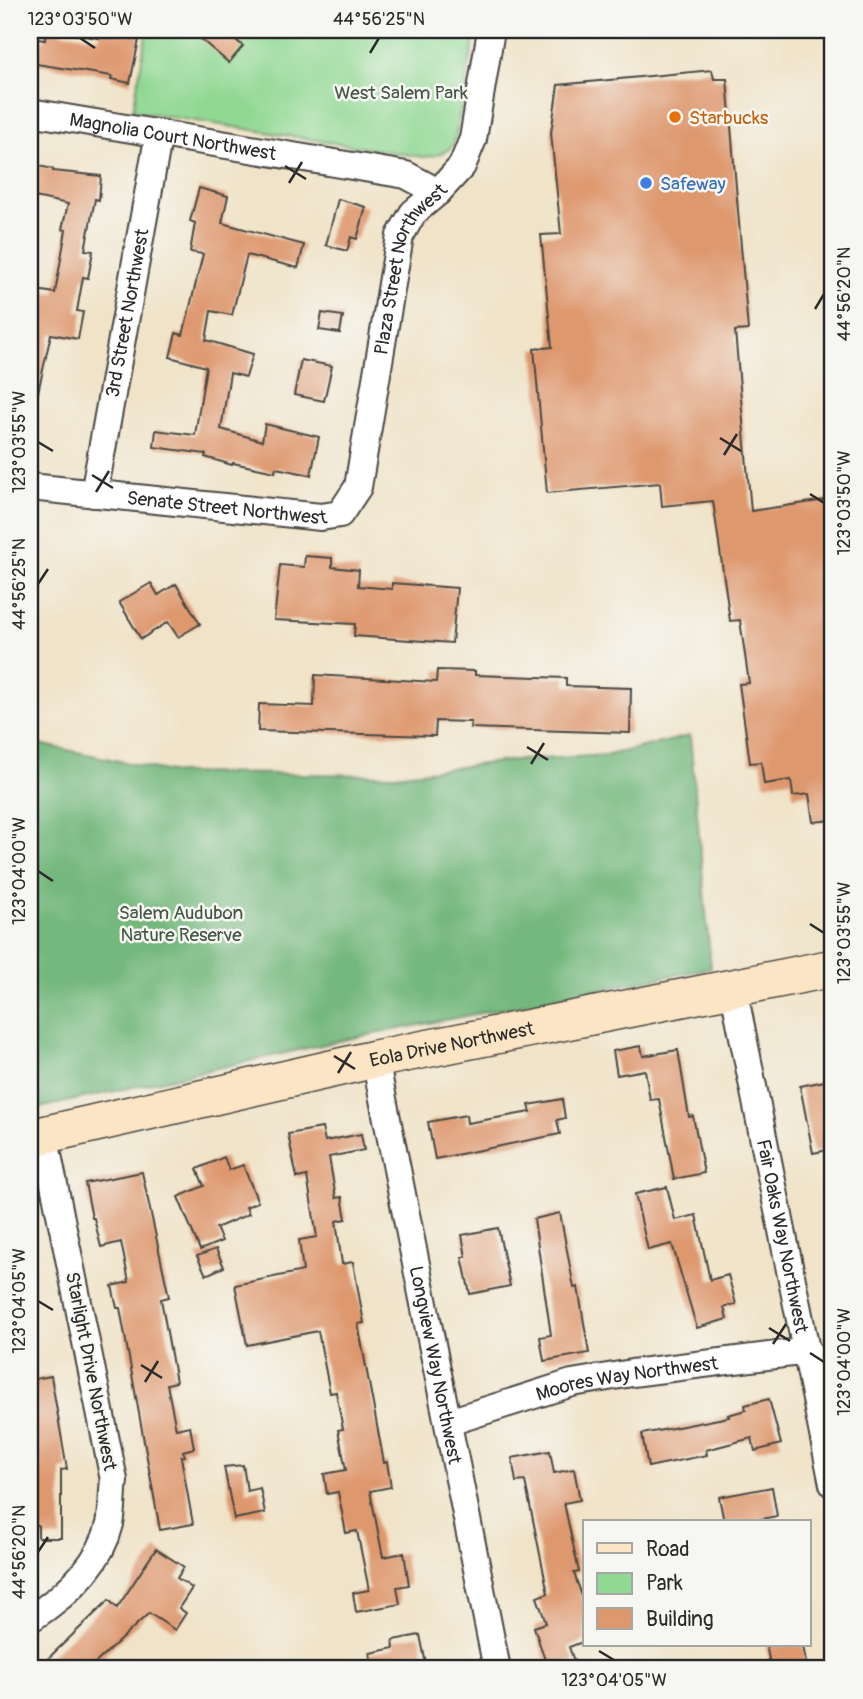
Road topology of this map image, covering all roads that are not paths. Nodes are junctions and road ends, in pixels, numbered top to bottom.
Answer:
1 (491, 30) edge
2 (30, 111) edge
3 (159, 132) junction
4 (438, 192) junction
5 (30, 487) edge
6 (94, 494) junction
7 (340, 514) joint
8 (833, 968) edge
9 (733, 987) junction
10 (375, 1059) junction
11 (37, 1136) edge
12 (808, 1351) junction
13 (449, 1422) junction
14 (833, 1484) edge
15 (30, 1619) edge
16 (497, 1669) edge

1 - 4 street, Plaza Street Northwest
2 - 3 street, Magnolia Court Northwest
3 - 4 street, Magnolia Court Northwest
3 - 6 street, 3rd Street Northwest
4 - 7 street, Plaza Street Northwest
5 - 6 street, Senate Street Northwest
6 - 7 street, Senate Street Northwest
8 - 9 main road, Eola Drive Northwest
9 - 10 main road, Eola Drive Northwest
9 - 12 street, Fair Oaks Way Northwest
10 - 11 main road, Eola Drive Northwest
10 - 13 street, Longview Way Northwest
11 - 15 street, Starlight Drive Northwest
12 - 13 street, Moores Way Northwest
12 - 14 street, Fair Oaks Way Northwest
13 - 16 street, Longview Way Northwest

